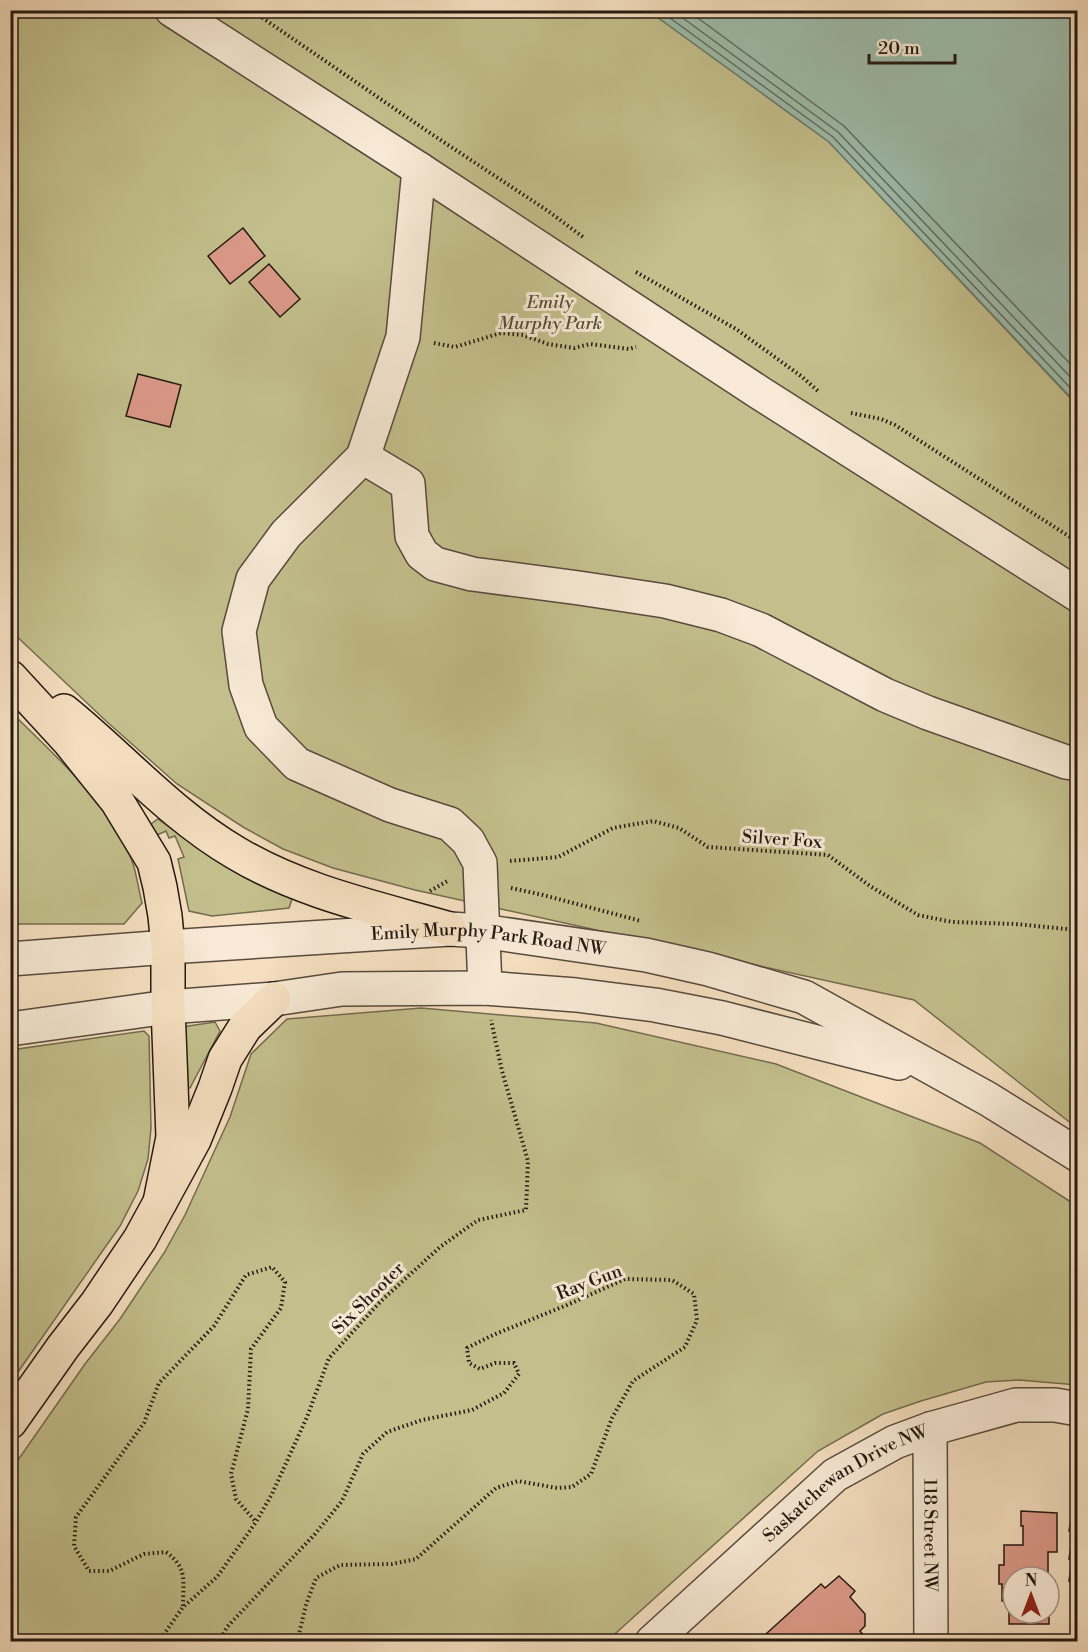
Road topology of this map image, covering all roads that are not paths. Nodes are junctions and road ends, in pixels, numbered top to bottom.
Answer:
1 (172, 10) edge
2 (419, 169) junction
3 (363, 457) junction
4 (1077, 595) edge
5 (10, 667) edge
6 (10, 677) edge
7 (1077, 764) edge
8 (450, 929) junction
9 (482, 931) junction
10 (168, 947) junction
11 (11, 959) edge
12 (485, 988) junction
13 (274, 999) junction
14 (168, 1007) junction
15 (12, 1028) edge
16 (941, 1074) junction
17 (1077, 1155) edge
18 (160, 1202) junction
19 (1077, 1409) edge
20 (10, 1422) edge
21 (930, 1429) junction
22 (652, 1641) edge
23 (931, 1641) edge

1 - 2 street
2 - 3 street
2 - 4 street
3 - 7 street
3 - 9 street
5 - 8 main road
6 - 10 main road
8 - 9 street, Emily Murphy Park Road NW
8 - 10 street, Emily Murphy Park Road NW
9 - 12 street
9 - 16 street, Emily Murphy Park Road NW
10 - 11 street, Emily Murphy Park Road NW
10 - 14 main road
12 - 13 street, Emily Murphy Park Road NW
12 - 16 street, Emily Murphy Park Road NW
13 - 14 street, Emily Murphy Park Road NW
13 - 18 main road
14 - 15 street, Emily Murphy Park Road NW
14 - 18 main road
16 - 17 street, Emily Murphy Park Road NW
18 - 20 main road
19 - 21 street, Saskatchewan Drive NW
21 - 22 street, Saskatchewan Drive NW
21 - 23 street, 118 Street NW

